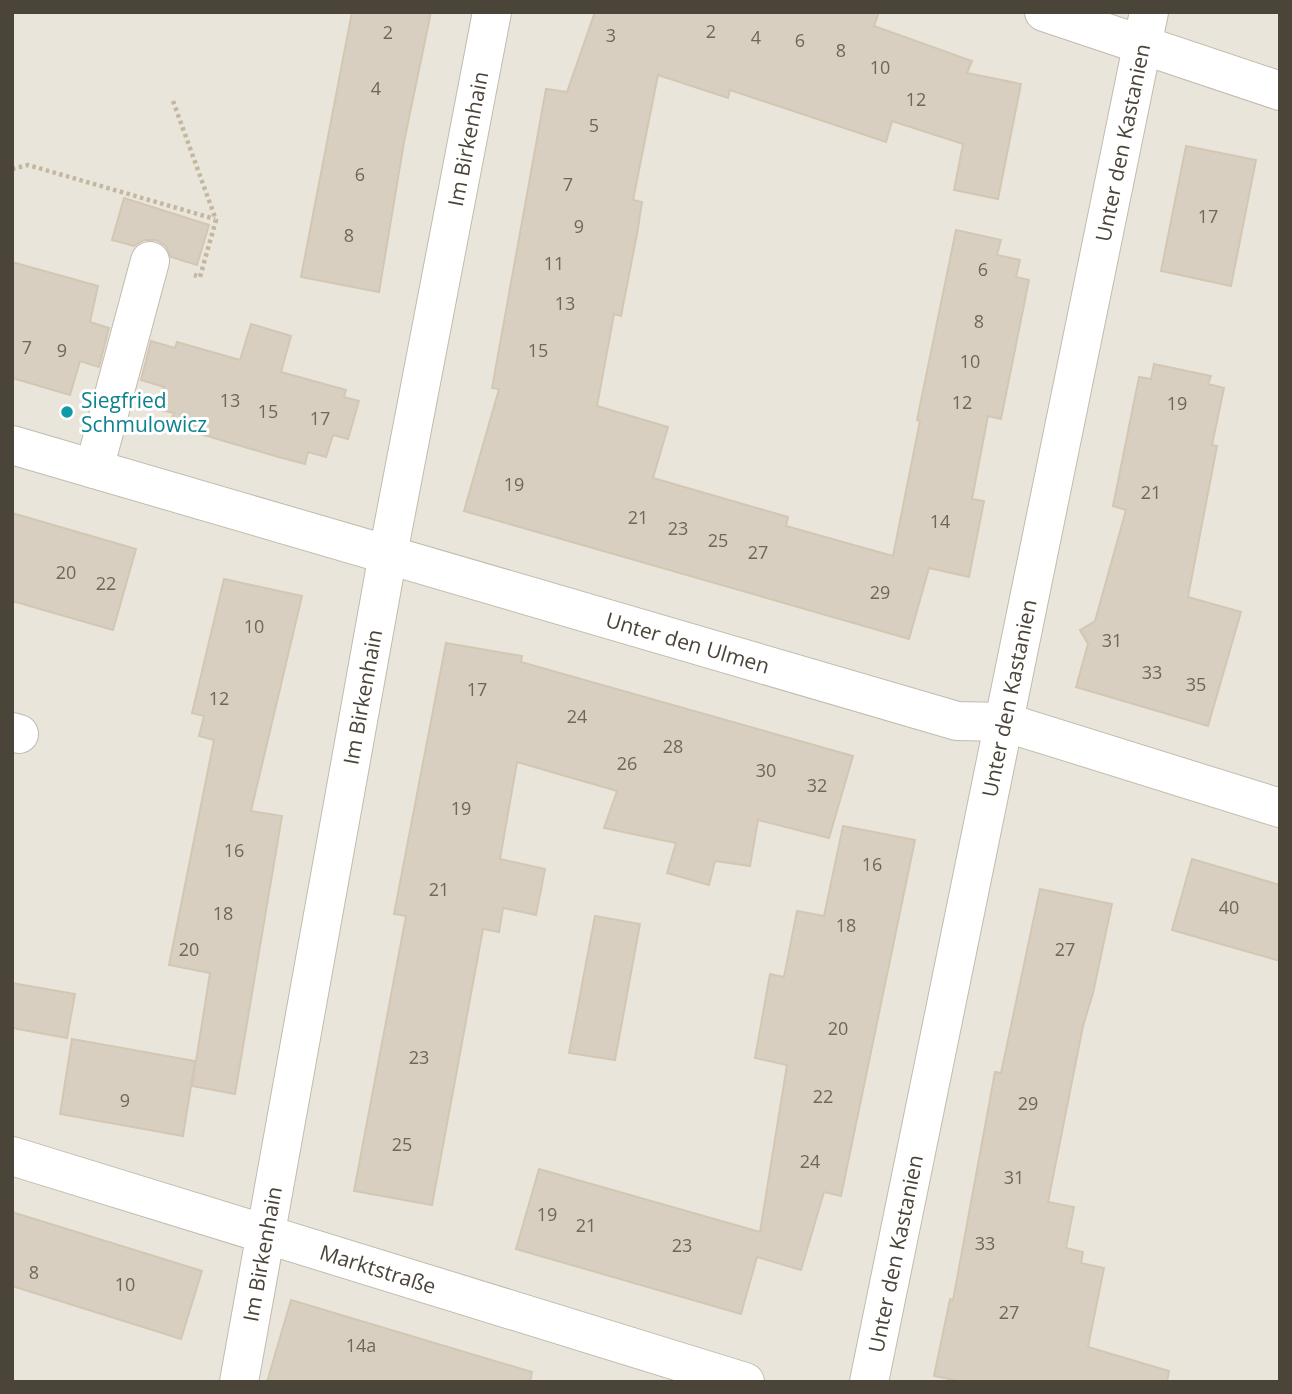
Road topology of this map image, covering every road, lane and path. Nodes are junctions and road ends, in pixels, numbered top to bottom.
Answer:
1 (492, 12) edge
2 (1044, 12) edge
3 (1146, 28) edge
4 (1280, 91) edge
5 (173, 101) dead end
6 (12, 169) edge
7 (216, 220) junction
8 (150, 261) joint
9 (12, 445) edge
10 (94, 469) junction
11 (388, 554) junction
12 (1004, 722) junction
13 (1280, 808) edge
14 (12, 1156) edge
15 (266, 1234) junction
16 (239, 1382) edge
17 (745, 1382) edge
18 (869, 1382) edge

1 - 11 street, Im Birkenhain
2 - 3 street
3 - 4 street
3 - 12 street, Unter den Kastanien
5 - 7 path
6 - 7 path
7 - 8 path
8 - 10 street
9 - 10 street, Unter den Ulmen
10 - 11 street, Unter den Ulmen
11 - 12 street, Unter den Ulmen
11 - 15 street, Im Birkenhain
12 - 13 street, Unter den Ulmen
12 - 18 street, Unter den Kastanien
14 - 15 street, Marktstraße
15 - 16 street, Im Birkenhain
15 - 17 street, Marktstraße

